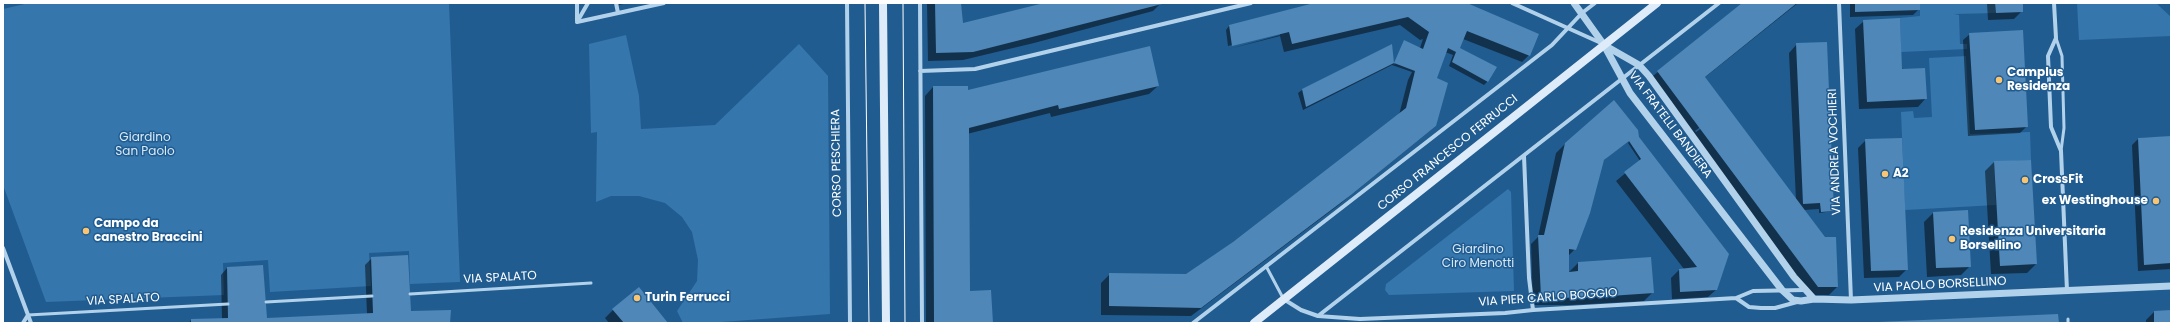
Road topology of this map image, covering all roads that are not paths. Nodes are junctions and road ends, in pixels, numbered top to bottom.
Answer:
1 (577, 3) edge
2 (588, 3) edge
3 (616, 3) edge
4 (664, 3) edge
5 (847, 3) edge
6 (883, 3) edge
7 (920, 3) edge
8 (1251, 3) edge
9 (1512, 3) edge
10 (1574, 3) edge
11 (1595, 3) edge
12 (1657, 3) edge
13 (1719, 3) edge
14 (1840, 3) edge
15 (2054, 3) edge
16 (618, 13) junction
17 (1582, 13) junction
18 (577, 22) junction
19 (1568, 27) junction
20 (2056, 38) junction
21 (1604, 45) junction
22 (1639, 66) junction
23 (920, 71) junction
24 (1621, 80) junction
25 (2061, 151) junction
26 (1524, 156) junction
27 (3, 248) edge
28 (1266, 266) junction
29 (591, 283) dead end
30 (2171, 286) edge
31 (1782, 290) junction
32 (1804, 290) junction
33 (2067, 290) junction
34 (410, 294) dead end
35 (372, 296) dead end
36 (1736, 298) junction
37 (1284, 300) junction
38 (1814, 300) junction
39 (1851, 300) junction
40 (1801, 301) junction
41 (266, 302) dead end
42 (228, 304) dead end
43 (1533, 310) junction
44 (28, 315) junction
45 (1318, 316) junction
46 (23, 323) edge
47 (31, 323) edge
48 (850, 323) edge
49 (886, 323) edge
50 (922, 323) edge
51 (1193, 323) edge
52 (1254, 323) edge

1 - 18 street
2 - 18 street
3 - 16 street
4 - 16 street
5 - 48 street, CORSO PESCHIERA
6 - 49 main road
7 - 23 street
8 - 23 street
9 - 19 street
10 - 17 street
11 - 17 street, CORSO FRANCESCO FERRUCCI
12 - 21 main road, CORSO FRANCESCO FERRUCCI
13 - 22 street
14 - 39 street, VIA ANDREA VOCHIERI
15 - 20 street
16 - 18 street
17 - 19 street, CORSO FRANCESCO FERRUCCI
17 - 21 street
19 - 21 street
19 - 28 street, CORSO FRANCESCO FERRUCCI
20 - 25 lane
20 - 25 street
21 - 22 street, VIA FRATELLI BANDIERA
21 - 24 street, VIA FRATELLI BANDIERA
21 - 37 main road, CORSO FRANCESCO FERRUCCI
22 - 24 street
22 - 32 street, VIA FRATELLI BANDIERA
23 - 50 street
24 - 26 street
24 - 31 street, VIA FRATELLI BANDIERA
25 - 33 street
26 - 43 street
26 - 45 street
27 - 44 street
28 - 37 lane
28 - 51 street, CORSO FRANCESCO FERRUCCI
29 - 34 lane, VIA SPALATO
30 - 33 street, VIA PAOLO BORSELLINO
31 - 32 street
31 - 36 street
31 - 40 street, VIA FRATELLI BANDIERA
32 - 38 street, VIA FRATELLI BANDIERA
33 - 39 street, VIA PAOLO BORSELLINO
35 - 41 lane
36 - 40 street
36 - 43 street, VIA PIER CARLO BOGGIO
37 - 45 street, VIA PIER CARLO BOGGIO
37 - 52 main road, CORSO FRANCESCO FERRUCCI
38 - 39 street, VIA PAOLO BORSELLINO
38 - 40 street
42 - 44 lane, VIA SPALATO
43 - 45 street, VIA PIER CARLO BOGGIO
44 - 46 street
44 - 47 street

